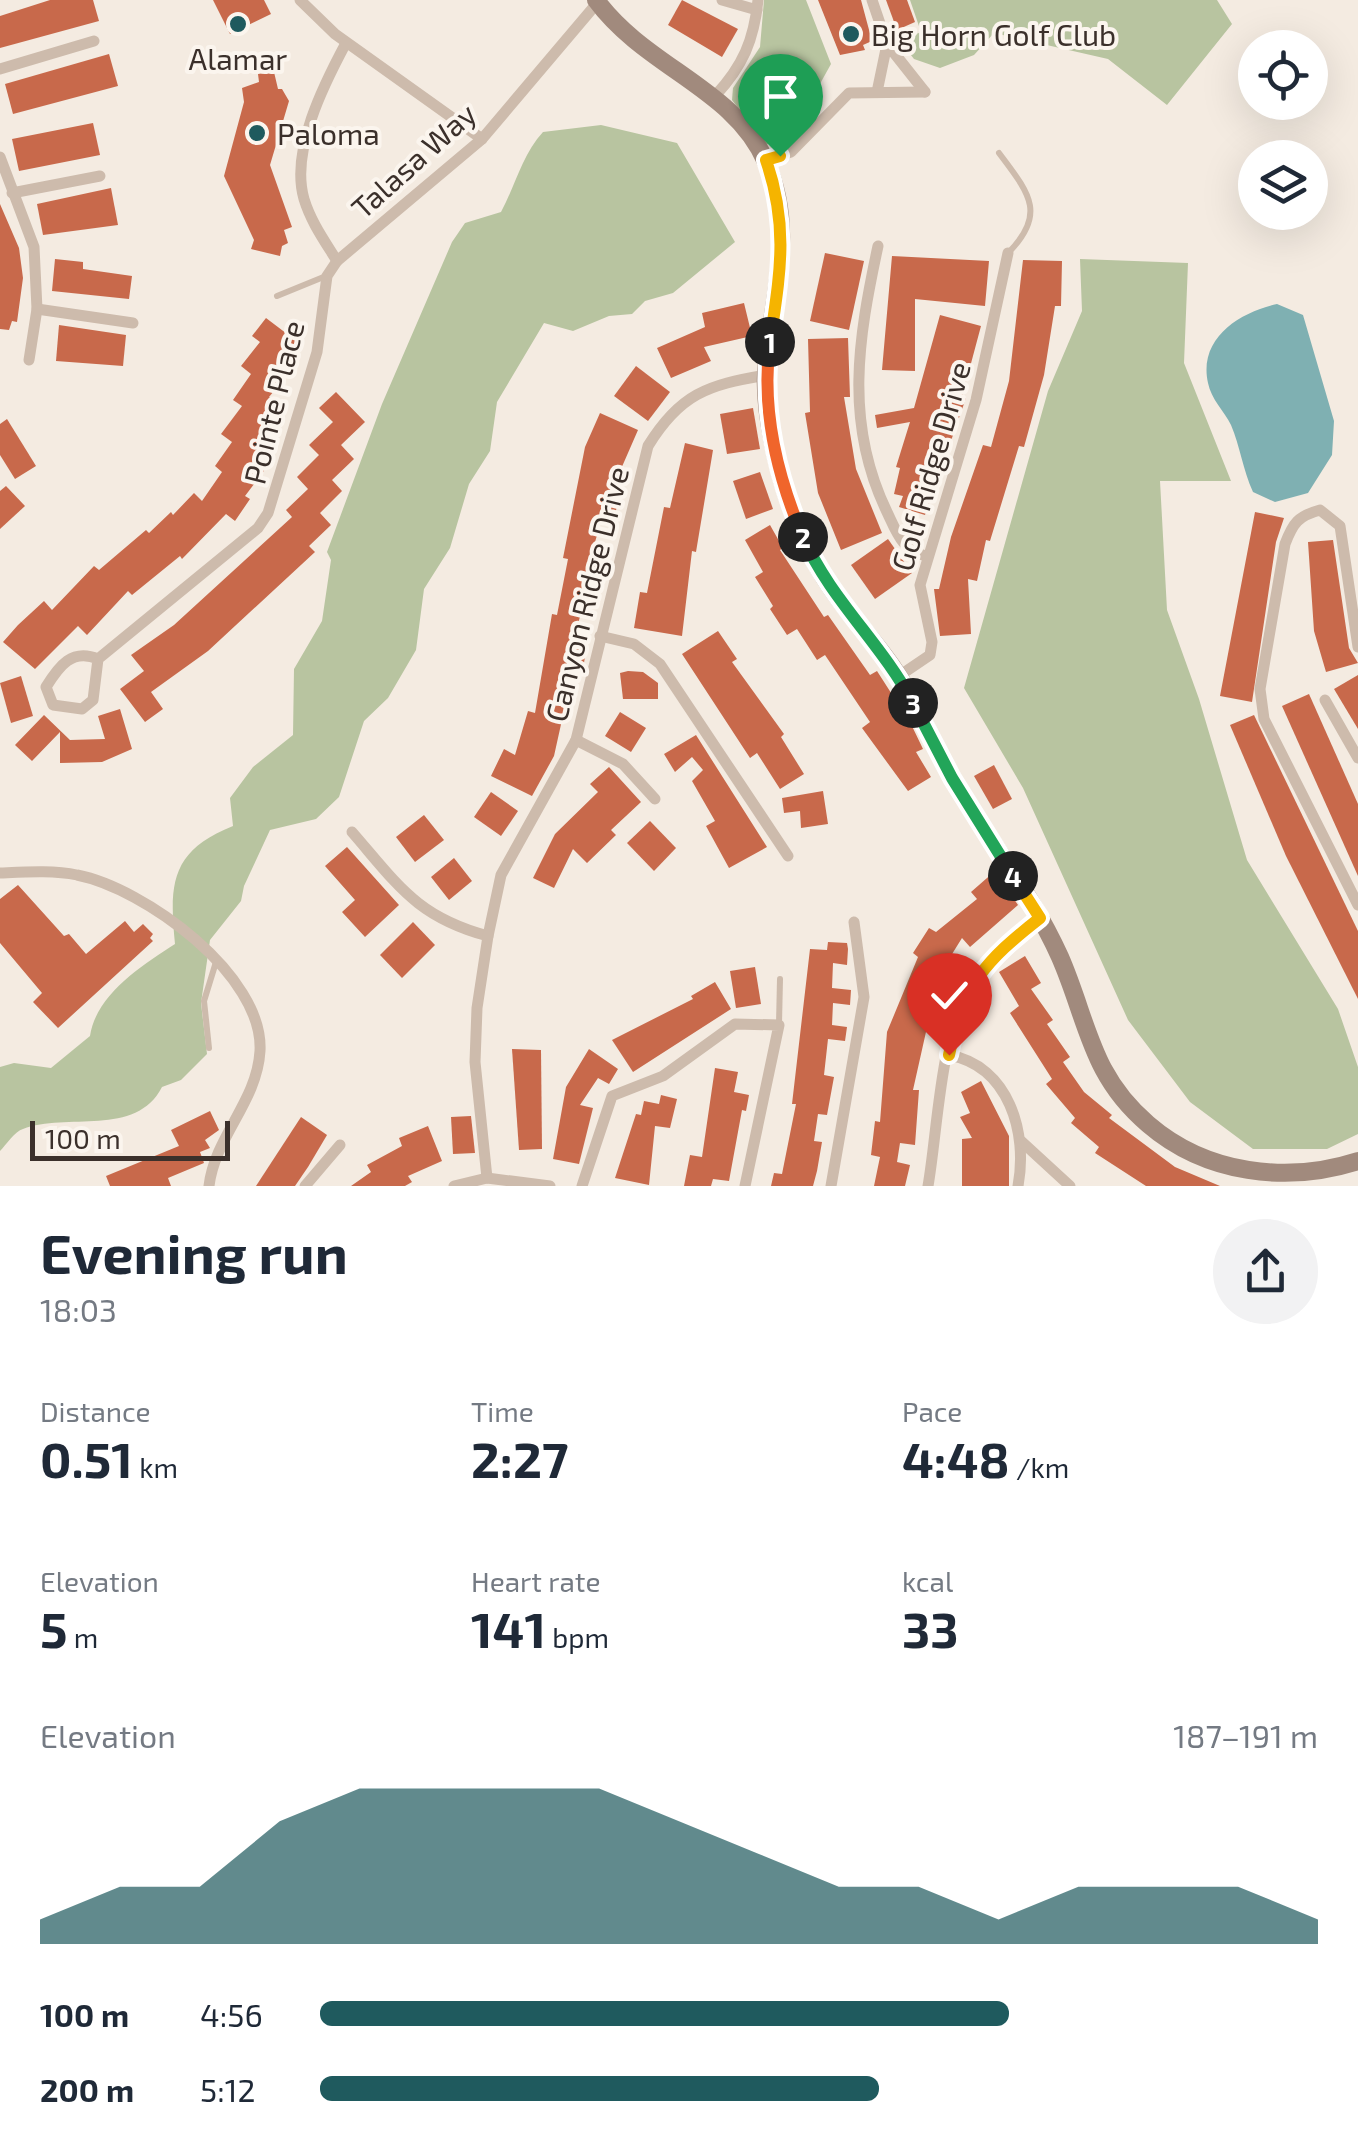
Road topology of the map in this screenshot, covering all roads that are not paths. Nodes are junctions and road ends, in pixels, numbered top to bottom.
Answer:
1 (300, 0) edge
2 (722, 0) edge
3 (872, 0) edge
4 (597, 1) edge
5 (758, 5) edge
6 (94, 42) dead end
7 (346, 43) junction
8 (887, 44) junction
9 (0, 68) edge
10 (878, 92) junction
11 (715, 96) junction
12 (482, 138) junction
13 (998, 153) dead end
14 (0, 157) edge
15 (766, 160) junction
16 (100, 176) dead end
17 (12, 193) junction
18 (878, 246) dead end
19 (1008, 254) joint
20 (337, 261) junction
21 (327, 276) junction
22 (277, 296) dead end
23 (37, 309) junction
24 (133, 323) dead end
25 (29, 360) dead end
26 (766, 376) junction
27 (926, 556) junction
28 (600, 636) junction
29 (1358, 647) edge
30 (98, 658) junction
31 (899, 676) junction
32 (1324, 700) dead end
33 (576, 740) junction
34 (1358, 758) edge
35 (655, 800) dead end
36 (352, 832) dead end
37 (788, 856) dead end
38 (0, 872) edge
39 (1358, 905) edge
40 (1040, 918) junction
41 (854, 922) dead end
42 (488, 936) junction
43 (216, 962) junction
44 (780, 979) dead end
45 (778, 1025) junction
46 (209, 1048) dead end
47 (949, 1055) junction
48 (1020, 1141) junction
49 (340, 1145) dead end
50 (1358, 1161) edge
51 (487, 1178) junction
52 (209, 1186) edge
53 (305, 1186) edge
54 (454, 1186) edge
55 (550, 1186) edge
56 (582, 1186) edge
57 (745, 1186) edge
58 (831, 1186) edge
59 (928, 1186) edge
60 (1018, 1186) edge
61 (1070, 1186) edge

1 - 7 street
2 - 5 street
3 - 8 street
4 - 11 street
4 - 12 street, Talasa Way
5 - 11 street
6 - 9 street
7 - 12 street
7 - 20 street
8 - 10 street
8 - 10 street
10 - 15 street
11 - 15 street
12 - 20 street, Talasa Way
13 - 19 lane
14 - 17 street
15 - 26 street
16 - 17 street
17 - 23 street
18 - 27 street
19 - 27 street, Golf Ridge Drive
20 - 21 street, Pointe Place
21 - 22 lane
21 - 30 street, Pointe Place
23 - 24 street
23 - 25 street
26 - 28 street, Canyon Ridge Drive
26 - 31 street
27 - 31 street, Golf Ridge Drive
28 - 33 street, Canyon Ridge Drive
28 - 37 street
29 - 39 street
30 - 30 street, Pointe Place
31 - 40 street
32 - 34 street
33 - 35 street
33 - 42 street, Canyon Ridge Drive
36 - 42 street
38 - 43 street
40 - 47 street
40 - 50 street
41 - 58 street
42 - 51 street, Canyon Ridge Drive
43 - 46 lane
43 - 52 street
44 - 45 lane
45 - 56 street
45 - 57 street
47 - 48 street
47 - 59 street
48 - 60 street
48 - 61 street
49 - 53 street
51 - 54 street
51 - 55 street

